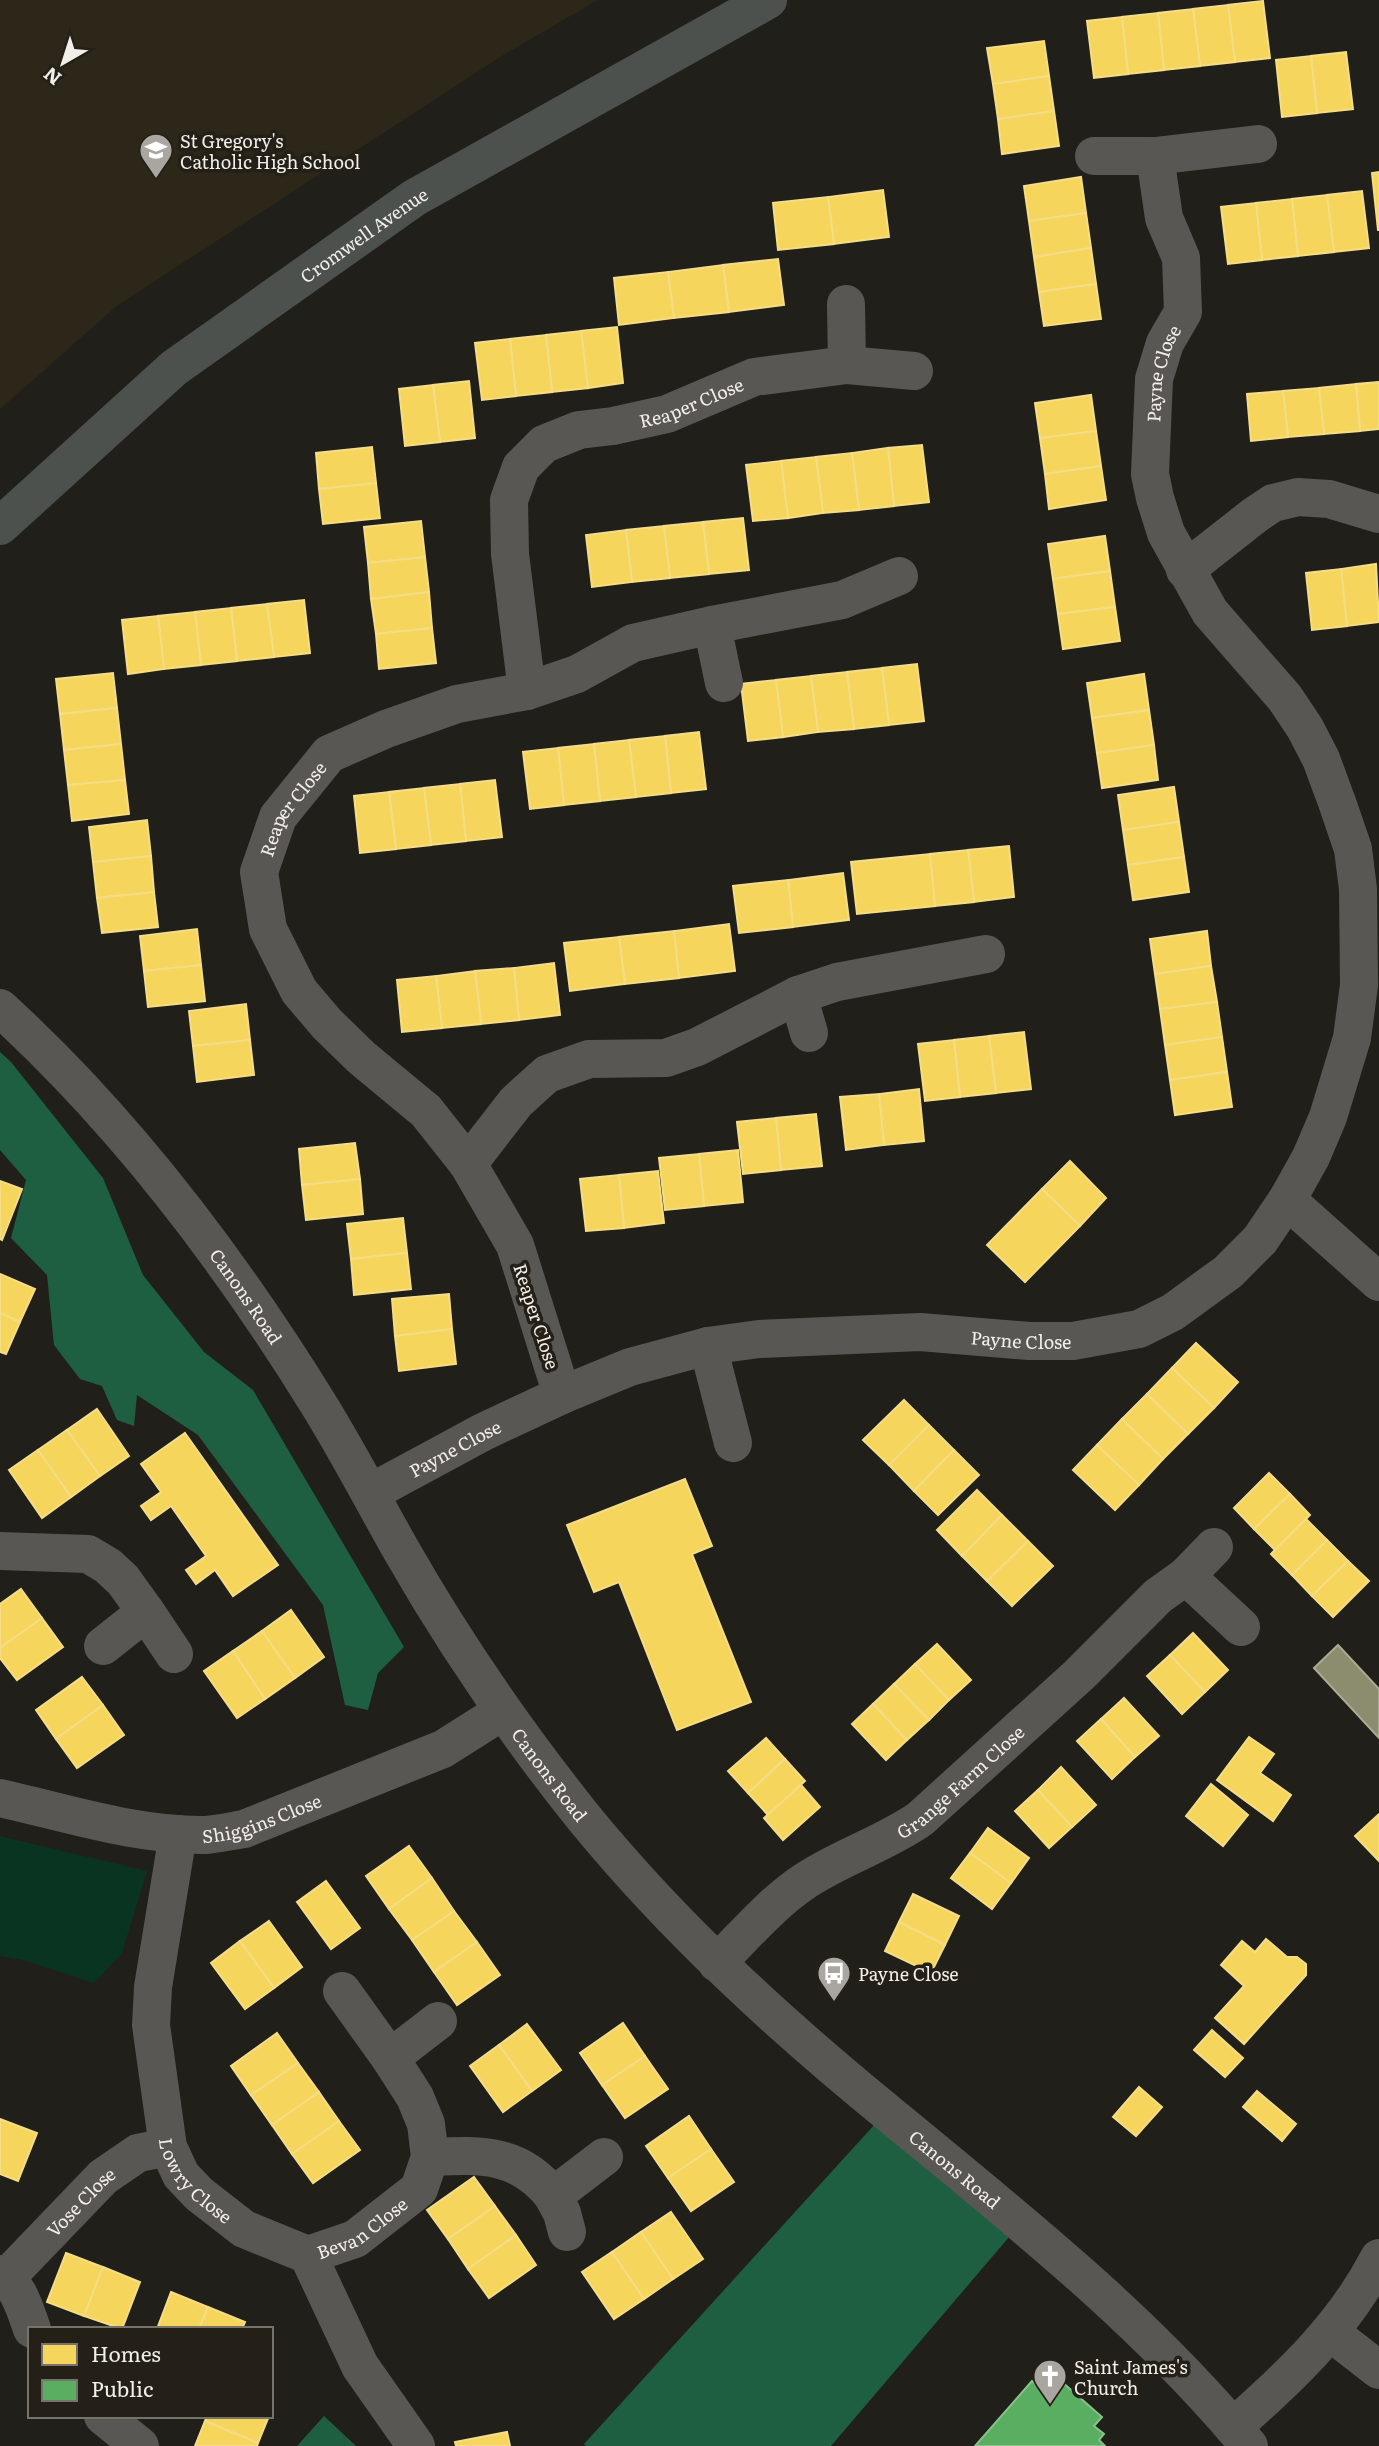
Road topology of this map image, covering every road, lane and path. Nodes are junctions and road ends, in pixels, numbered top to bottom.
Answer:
1 (768, 0) edge
2 (1258, 144) dead end
3 (1094, 156) dead end
4 (1155, 156) junction
5 (846, 304) dead end
6 (847, 365) junction
7 (914, 370) dead end
8 (1379, 514) edge
9 (0, 526) edge
10 (1185, 570) junction
11 (899, 576) dead end
12 (712, 625) junction
13 (724, 683) dead end
14 (527, 691) junction
15 (1366, 848) edge
16 (986, 954) dead end
17 (798, 995) junction
18 (0, 1008) edge
19 (809, 1032) dead end
20 (468, 1164) junction
21 (1287, 1200) junction
22 (1379, 1282) edge
23 (708, 1346) junction
24 (562, 1395) junction
25 (733, 1443) dead end
26 (370, 1493) junction
27 (1214, 1547) dead end
28 (0, 1551) edge
29 (1186, 1576) junction
30 (146, 1612) junction
31 (1241, 1627) dead end
32 (103, 1646) dead end
33 (174, 1654) dead end
34 (503, 1710) junction
35 (0, 1798) edge
36 (178, 1834) junction
37 (717, 1963) junction
38 (342, 1991) dead end
39 (438, 2021) dead end
40 (390, 2058) junction
41 (168, 2147) junction
42 (430, 2157) junction
43 (604, 2157) dead end
44 (553, 2196) junction
45 (567, 2232) dead end
46 (308, 2255) junction
47 (1379, 2258) edge
48 (3, 2276) edge
49 (31, 2327) edge
50 (1330, 2332) junction
51 (1379, 2370) edge
52 (105, 2418) edge
53 (1241, 2436) edge
54 (140, 2446) edge
55 (416, 2446) edge

1 - 9 main road, Cromwell Avenue
2 - 4 street
3 - 4 street
4 - 10 street, Payne Close
5 - 6 street
6 - 7 street, Reaper Close
6 - 14 street, Reaper Close
8 - 10 street
10 - 15 street, Payne Close
11 - 12 street, Reaper Close
12 - 13 street
12 - 14 street, Reaper Close
14 - 20 street, Reaper Close
15 - 21 street, Payne Close
16 - 17 street
17 - 19 street
17 - 20 street
18 - 26 street, Canons Road
20 - 24 street, Reaper Close
21 - 22 street
21 - 23 street, Payne Close
23 - 24 street, Payne Close
23 - 25 street
24 - 26 street, Payne Close
26 - 34 street, Canons Road
27 - 29 street, Grange Farm Close
28 - 30 street
29 - 31 street
29 - 37 street, Grange Farm Close
30 - 32 street
30 - 33 street
34 - 36 street, Shiggins Close
34 - 37 street, Canons Road
35 - 36 street, Shiggins Close
36 - 41 street, Lowry Close
37 - 53 street, Canons Road
38 - 40 street, Bevan Close
39 - 40 street
40 - 42 street, Bevan Close
41 - 46 street, Lowry Close
41 - 48 street, Vose Close
42 - 44 street
42 - 46 street, Bevan Close
43 - 44 street
44 - 45 street
46 - 55 street
47 - 50 street
48 - 49 street, Vose Close
50 - 51 street
50 - 53 street
52 - 54 street

